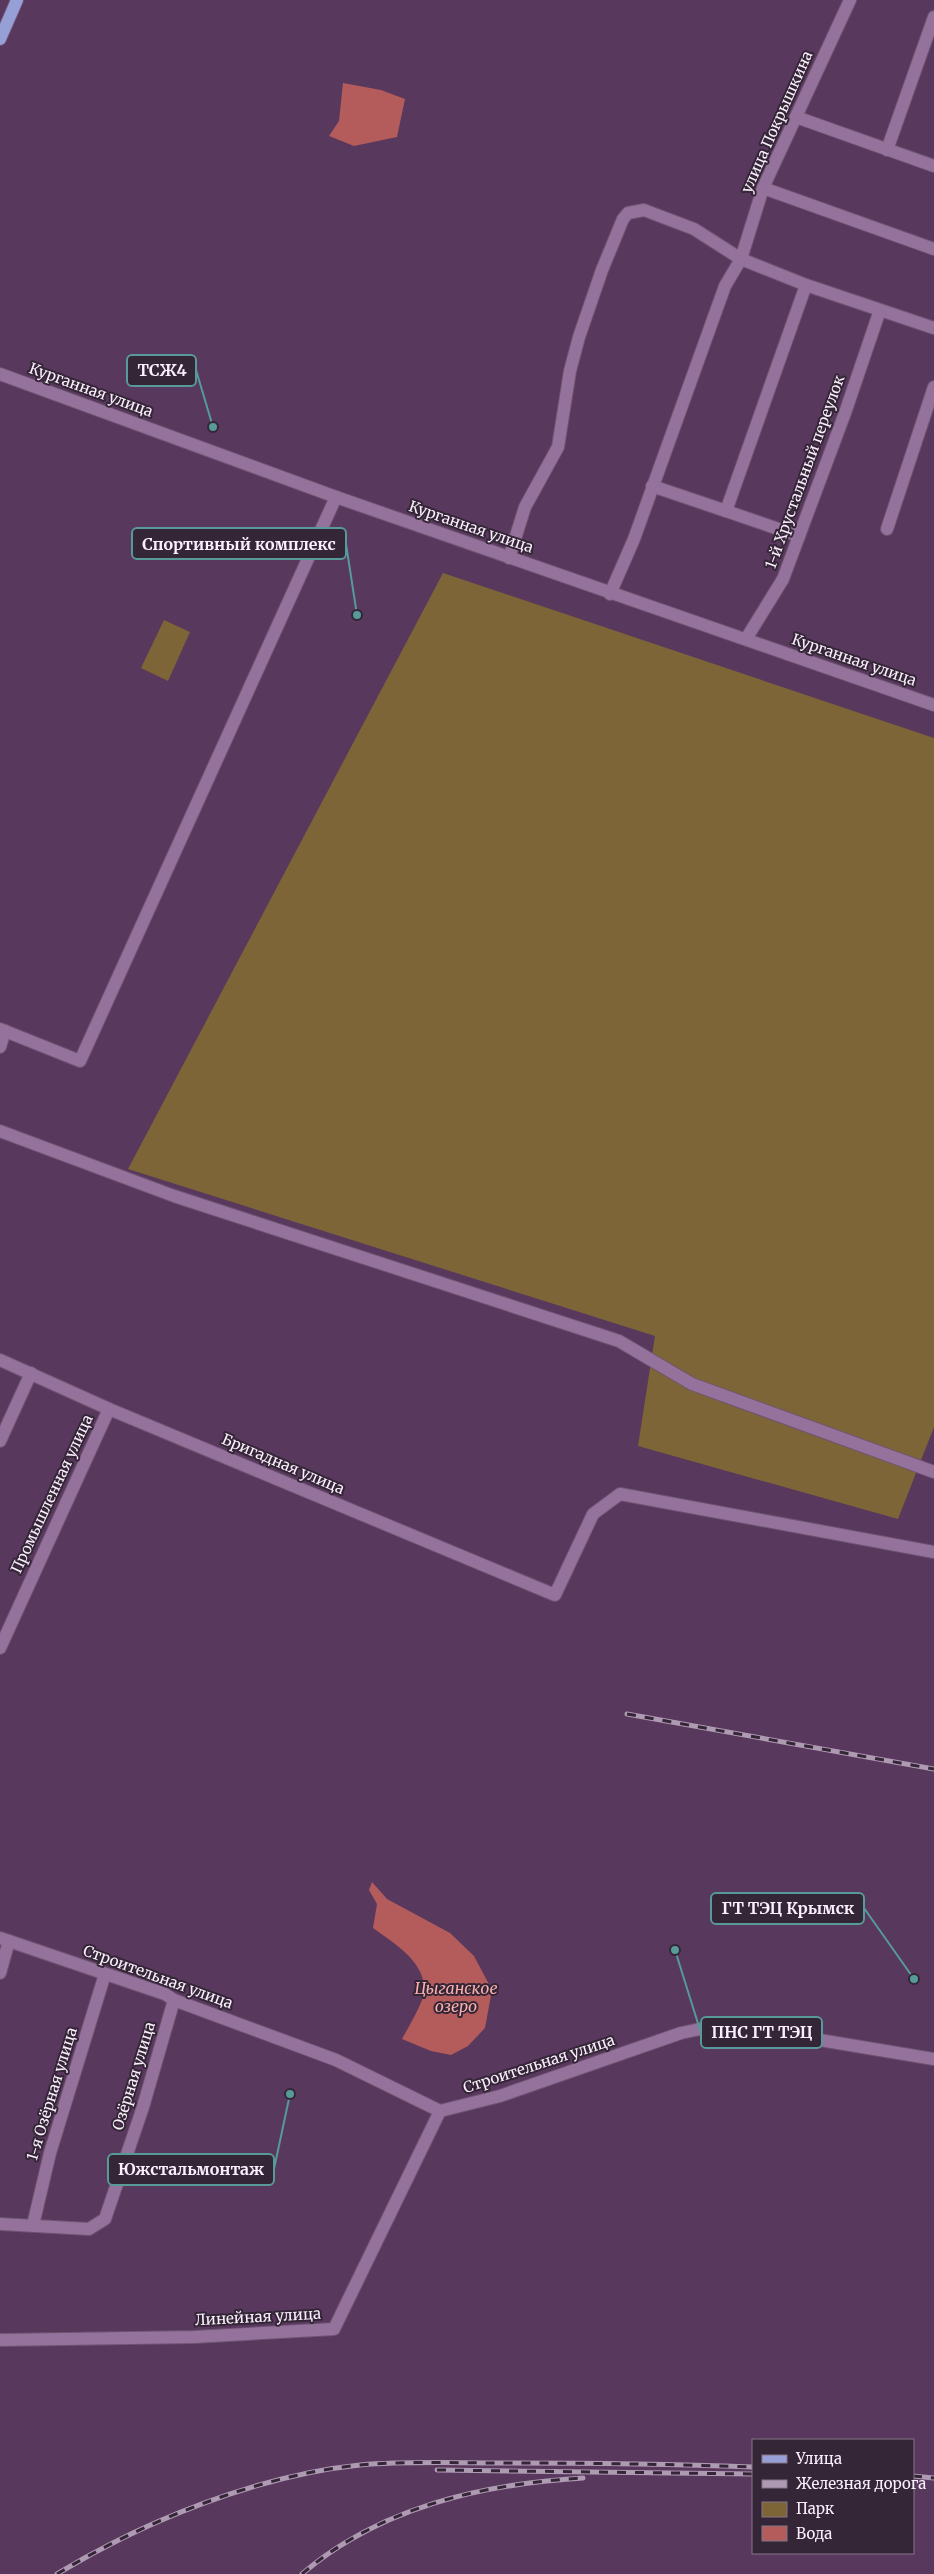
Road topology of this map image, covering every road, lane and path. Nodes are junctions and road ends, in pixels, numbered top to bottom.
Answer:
1 (17, 0) edge
2 (850, 0) edge
3 (934, 17) edge
4 (0, 39) edge
5 (796, 116) junction
6 (887, 150) junction
7 (934, 166) edge
8 (762, 188) junction
9 (934, 249) edge
10 (740, 259) junction
11 (806, 285) junction
12 (880, 310) junction
13 (934, 328) edge
14 (0, 374) edge
15 (934, 387) edge
16 (652, 486) junction
17 (336, 498) junction
18 (726, 511) junction
19 (887, 529) dead end
20 (799, 536) junction
21 (509, 558) junction
22 (610, 594) junction
23 (746, 639) junction
24 (934, 706) edge
25 (3, 1030) edge
26 (0, 1047) edge
27 (0, 1131) edge
28 (0, 1360) edge
29 (31, 1372) junction
30 (109, 1409) junction
31 (0, 1441) edge
32 (934, 1472) edge
33 (934, 1552) edge
34 (0, 1648) edge
35 (4, 1939) edge
36 (0, 1973) edge
37 (105, 1974) junction
38 (174, 2000) junction
39 (934, 2059) edge
40 (440, 2110) junction
41 (0, 2224) edge
42 (33, 2225) junction
43 (0, 2340) edge

1 - 4 main road
2 - 5 street, улица Покрышкина
3 - 6 street
5 - 6 street
5 - 8 street, улица Покрышкина
6 - 7 street
8 - 9 street
8 - 10 street, улица Покрышкина
10 - 11 street
10 - 16 street, улица Покрышкина
10 - 21 street
11 - 12 street
11 - 18 street
12 - 13 street
12 - 20 street, 1-й Хрустальный переулок
14 - 17 street, Курганная улица
15 - 19 street
16 - 18 street
16 - 22 street, улица Покрышкина
17 - 21 street, Курганная улица
17 - 25 street
18 - 20 street
20 - 23 street, 1-й Хрустальный переулок
21 - 22 street, Курганная улица
22 - 23 street, Курганная улица
23 - 24 street, Курганная улица
25 - 26 street
27 - 32 street
28 - 29 street, Бригадная улица
29 - 30 street, Бригадная улица
29 - 31 street
30 - 33 street, Бригадная улица
30 - 34 street, Промышленная улица
35 - 36 street
35 - 37 street, Строительная улица
37 - 38 street, Строительная улица
37 - 42 street, 1-я Озёрная улица
38 - 40 street, Строительная улица
38 - 42 street, Озёрная улица
39 - 40 street, Строительная улица
40 - 43 street, Линейная улица
41 - 42 street

